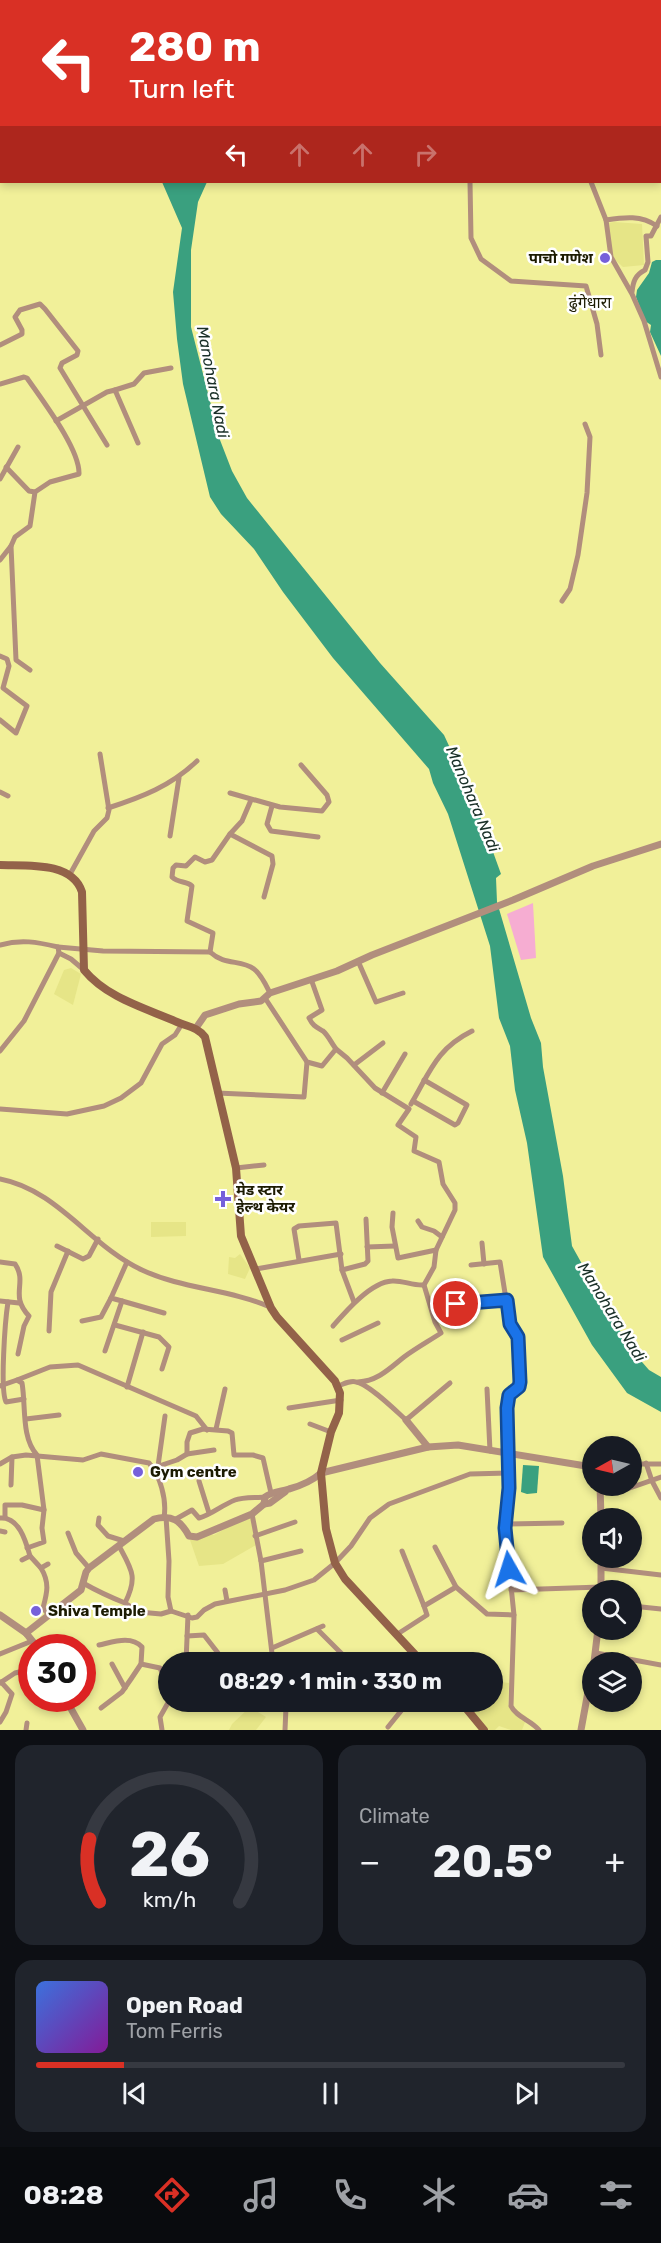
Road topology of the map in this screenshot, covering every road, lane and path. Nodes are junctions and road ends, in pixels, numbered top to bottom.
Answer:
1 (470, 183) edge
2 (591, 183) edge
3 (661, 217) edge
4 (606, 220) junction
5 (657, 226) junction
6 (632, 294) junction
7 (0, 345) edge
8 (601, 355) dead end
9 (659, 365) edge
10 (171, 368) dead end
11 (661, 377) edge
12 (0, 384) edge
13 (115, 390) junction
14 (83, 406) junction
15 (56, 421) junction
16 (585, 424) dead end
17 (138, 443) dead end
18 (107, 445) dead end
19 (18, 447) dead end
20 (6, 467) junction
21 (0, 480) edge
22 (35, 492) junction
23 (11, 546) junction
24 (0, 560) edge
25 (562, 601) dead end
26 (0, 656) edge
27 (16, 660) junction
28 (9, 661) junction
29 (30, 670) dead end
30 (0, 720) edge
31 (100, 754) dead end
32 (197, 761) dead end
33 (301, 765) dead end
34 (179, 777) junction
35 (0, 792) edge
36 (230, 792) dead end
37 (8, 796) dead end
38 (251, 800) junction
39 (272, 806) junction
40 (108, 808) junction
41 (230, 834) junction
42 (170, 836) dead end
43 (318, 837) dead end
44 (661, 844) edge
45 (0, 865) edge
46 (69, 876) junction
47 (264, 897) dead end
48 (0, 945) edge
49 (84, 948) junction
50 (58, 950) junction
51 (210, 952) junction
52 (358, 961) junction
53 (84, 970) junction
54 (311, 979) junction
55 (403, 993) dead end
56 (268, 995) junction
57 (182, 1024) junction
58 (196, 1028) junction
59 (472, 1031) dead end
60 (383, 1043) dead end
61 (336, 1049) junction
62 (0, 1051) edge
63 (405, 1054) dead end
64 (307, 1062) junction
65 (354, 1065) junction
66 (424, 1080) junction
67 (382, 1093) junction
68 (217, 1094) junction
69 (413, 1101) junction
70 (409, 1108) junction
71 (0, 1109) edge
72 (264, 1165) dead end
73 (236, 1168) junction
74 (0, 1179) edge
75 (393, 1213) dead end
76 (366, 1219) dead end
77 (418, 1221) dead end
78 (442, 1237) junction
79 (98, 1239) junction
80 (482, 1243) dead end
81 (57, 1246) dead end
82 (395, 1246) junction
83 (368, 1247) junction
84 (436, 1250) junction
85 (68, 1251) junction
86 (340, 1254) junction
87 (299, 1260) junction
88 (0, 1262) edge
89 (127, 1262) junction
90 (484, 1263) junction
91 (471, 1265) dead end
92 (256, 1269) junction
93 (342, 1270) junction
94 (424, 1285) junction
95 (111, 1298) junction
96 (507, 1300) junction
97 (0, 1301) edge
98 (122, 1301) junction
99 (8, 1302) junction
100 (354, 1302) junction
101 (19, 1304) junction
102 (456, 1304) dead end
103 (272, 1308) junction
104 (164, 1313) dead end
105 (82, 1321) dead end
106 (378, 1323) dead end
107 (115, 1325) junction
108 (333, 1326) dead end
109 (49, 1331) dead end
110 (143, 1332) junction
111 (342, 1340) dead end
112 (105, 1351) dead end
113 (18, 1354) dead end
114 (162, 1369) dead end
115 (17, 1380) junction
116 (358, 1382) junction
117 (450, 1383) dead end
118 (0, 1386) edge
119 (338, 1386) junction
120 (127, 1387) junction
121 (225, 1389) dead end
122 (487, 1389) dead end
123 (24, 1399) junction
124 (341, 1400) junction
125 (290, 1408) dead end
126 (59, 1415) dead end
127 (165, 1416) dead end
128 (26, 1419) junction
129 (406, 1420) junction
130 (310, 1424) dead end
131 (207, 1430) junction
132 (216, 1430) junction
133 (331, 1432) junction
134 (428, 1448) junction
135 (214, 1450) dead end
136 (490, 1451) junction
137 (508, 1453) junction
138 (188, 1454) junction
139 (37, 1455) junction
140 (12, 1457) junction
141 (642, 1463) edge
142 (646, 1463) junction
143 (0, 1464) edge
144 (661, 1464) edge
145 (582, 1465) edge
146 (156, 1467) junction
147 (321, 1473) junction
148 (508, 1473) junction
149 (661, 1477) edge
150 (199, 1481) dead end
151 (652, 1481) junction
152 (642, 1484) edge
153 (11, 1485) dead end
154 (288, 1490) junction
155 (267, 1498) junction
156 (661, 1498) edge
157 (44, 1510) junction
158 (209, 1513) junction
159 (252, 1514) junction
160 (165, 1517) junction
161 (3, 1518) edge
162 (99, 1518) dead end
163 (176, 1519) junction
164 (295, 1522) dead end
165 (505, 1524) junction
166 (562, 1524) dead end
167 (68, 1533) dead end
168 (255, 1536) junction
169 (121, 1544) junction
170 (435, 1546) dead end
171 (27, 1548) junction
172 (301, 1551) dead end
173 (402, 1551) dead end
174 (30, 1556) junction
175 (22, 1560) dead end
176 (261, 1561) junction
177 (335, 1563) junction
178 (48, 1564) dead end
179 (41, 1568) junction
180 (89, 1568) junction
181 (601, 1568) joint
182 (661, 1575) edge
183 (601, 1580) edge
184 (83, 1583) junction
185 (456, 1587) junction
186 (582, 1588) edge
187 (225, 1590) dead end
188 (511, 1590) junction
189 (266, 1593) junction
190 (227, 1601) junction
191 (125, 1603) junction
192 (424, 1606) junction
193 (642, 1607) edge
194 (661, 1609) edge
195 (171, 1611) junction
196 (0, 1615) edge
197 (49, 1615) junction
198 (188, 1615) junction
199 (514, 1615) junction
200 (26, 1633) joint
201 (396, 1635) junction
202 (187, 1636) junction
203 (99, 1645) dead end
204 (272, 1648) junction
205 (18, 1649) edge
206 (186, 1652) edge
207 (218, 1652) edge
208 (272, 1652) edge
209 (341, 1652) edge
210 (412, 1652) edge
211 (0, 1654) edge
212 (642, 1661) edge
213 (112, 1664) dead end
214 (141, 1664) junction
215 (661, 1665) edge
216 (158, 1668) edge
217 (18, 1672) edge
218 (0, 1682) edge
219 (125, 1688) junction
220 (101, 1708) dead end
221 (73, 1712) edge
222 (163, 1712) edge
223 (286, 1712) edge
224 (400, 1712) edge
225 (469, 1712) edge
226 (584, 1712) edge
227 (0, 1722) edge
228 (27, 1723) dead end
229 (388, 1727) dead end
230 (26, 1730) edge
231 (83, 1730) edge
232 (162, 1730) edge
233 (285, 1730) edge
234 (484, 1730) edge
235 (539, 1730) edge
236 (581, 1730) edge

1 - 8 street
2 - 4 street
3 - 5 street
4 - 5 street
4 - 6 street
5 - 6 street
6 - 9 street
7 - 14 street
9 - 11 street
10 - 13 street
12 - 15 street
13 - 14 street
13 - 17 street
14 - 15 street
14 - 18 street
15 - 22 street
16 - 25 street
19 - 20 street
20 - 21 street
20 - 22 street
22 - 23 street
23 - 24 street
23 - 27 street
26 - 28 street
27 - 28 street
27 - 29 street
28 - 30 street
31 - 40 street
32 - 34 street
33 - 39 street
34 - 40 street
34 - 42 street
35 - 37 street
36 - 38 street
38 - 39 street
38 - 41 street
39 - 43 street
40 - 46 street
41 - 47 street
41 - 51 street
44 - 52 street
45 - 46 main road
46 - 49 main road
48 - 50 street
49 - 50 street
49 - 51 street
49 - 53 main road
50 - 53 street
50 - 62 street
51 - 56 street
52 - 54 street
52 - 55 street
53 - 57 main road
54 - 56 street
54 - 61 street
56 - 58 street
56 - 64 street
57 - 58 main road
57 - 71 street
58 - 68 main road
59 - 66 street
60 - 65 street
61 - 64 street
61 - 65 street
63 - 67 street
64 - 68 street
65 - 67 street
66 - 69 street
66 - 69 street
67 - 70 street
68 - 73 main road
69 - 70 street
70 - 78 street
72 - 73 street
73 - 92 main road
74 - 79 street
75 - 82 street
76 - 83 street
77 - 78 street
78 - 84 street
79 - 85 street
79 - 89 street
80 - 90 street
81 - 85 street
82 - 83 street
82 - 84 street
83 - 93 street
84 - 94 street
85 - 109 street
86 - 87 street
86 - 87 street
86 - 93 street
87 - 92 street
88 - 101 street
89 - 95 street
89 - 103 street
90 - 91 street
90 - 96 street
92 - 103 main road
93 - 100 street
94 - 100 street
94 - 116 street
95 - 98 street
95 - 105 street
96 - 102 street
96 - 137 street
97 - 99 street
98 - 104 street
98 - 107 street
99 - 101 street
99 - 118 street
100 - 108 street
101 - 113 street
103 - 119 main road
106 - 111 street
107 - 110 street
107 - 112 street
110 - 114 street
110 - 120 street
115 - 118 street
115 - 120 street
115 - 123 street
116 - 119 street
116 - 129 street
117 - 129 street
118 - 123 street
119 - 124 main road
120 - 131 street
121 - 132 street
122 - 136 street
123 - 128 street
124 - 125 street
124 - 133 main road
126 - 128 street
127 - 146 street
128 - 139 street
129 - 134 street
130 - 133 street
131 - 132 street
131 - 138 street
132 - 155 street
133 - 147 main road
134 - 136 street
134 - 147 street
135 - 138 street
136 - 137 street
137 - 145 street
137 - 148 street
138 - 146 street
139 - 140 street
139 - 146 street
139 - 157 street
140 - 143 street
140 - 153 street
141 - 142 street
142 - 144 street
142 - 151 street
146 - 160 street
147 - 154 street
147 - 177 main road
148 - 165 street
148 - 177 street
149 - 151 street
150 - 158 street
151 - 152 street
151 - 156 street
154 - 155 street
154 - 155 street
155 - 158 street
155 - 159 street
157 - 161 street
157 - 171 street
158 - 163 street
159 - 163 street
159 - 168 street
160 - 163 street
160 - 169 street
160 - 195 street
161 - 171 street
162 - 169 street
164 - 168 street
165 - 166 street
165 - 188 street
167 - 180 street
168 - 176 street
169 - 180 street
169 - 191 street
170 - 185 street
171 - 174 street
172 - 176 street
173 - 192 street
174 - 175 street
174 - 179 street
176 - 189 street
177 - 189 street
177 - 201 main road
178 - 179 street
179 - 197 street
180 - 184 street
181 - 182 street
181 - 183 street
184 - 191 street
184 - 197 street
185 - 192 street
185 - 199 street
186 - 188 street
187 - 190 street
188 - 199 street
189 - 190 street
189 - 204 street
190 - 198 street
191 - 195 street
192 - 201 street
193 - 194 street
195 - 198 street
196 - 200 street
197 - 200 street
198 - 202 street
199 - 235 street
201 - 210 main road
202 - 206 street
202 - 207 street
203 - 214 street
204 - 208 street
204 - 209 street
205 - 211 street
212 - 215 street
213 - 219 street
214 - 216 street
214 - 219 street
217 - 218 street
218 - 227 street
219 - 220 street
221 - 231 street
222 - 232 street
223 - 233 street
224 - 229 street
225 - 234 main road
226 - 236 street
228 - 230 street

